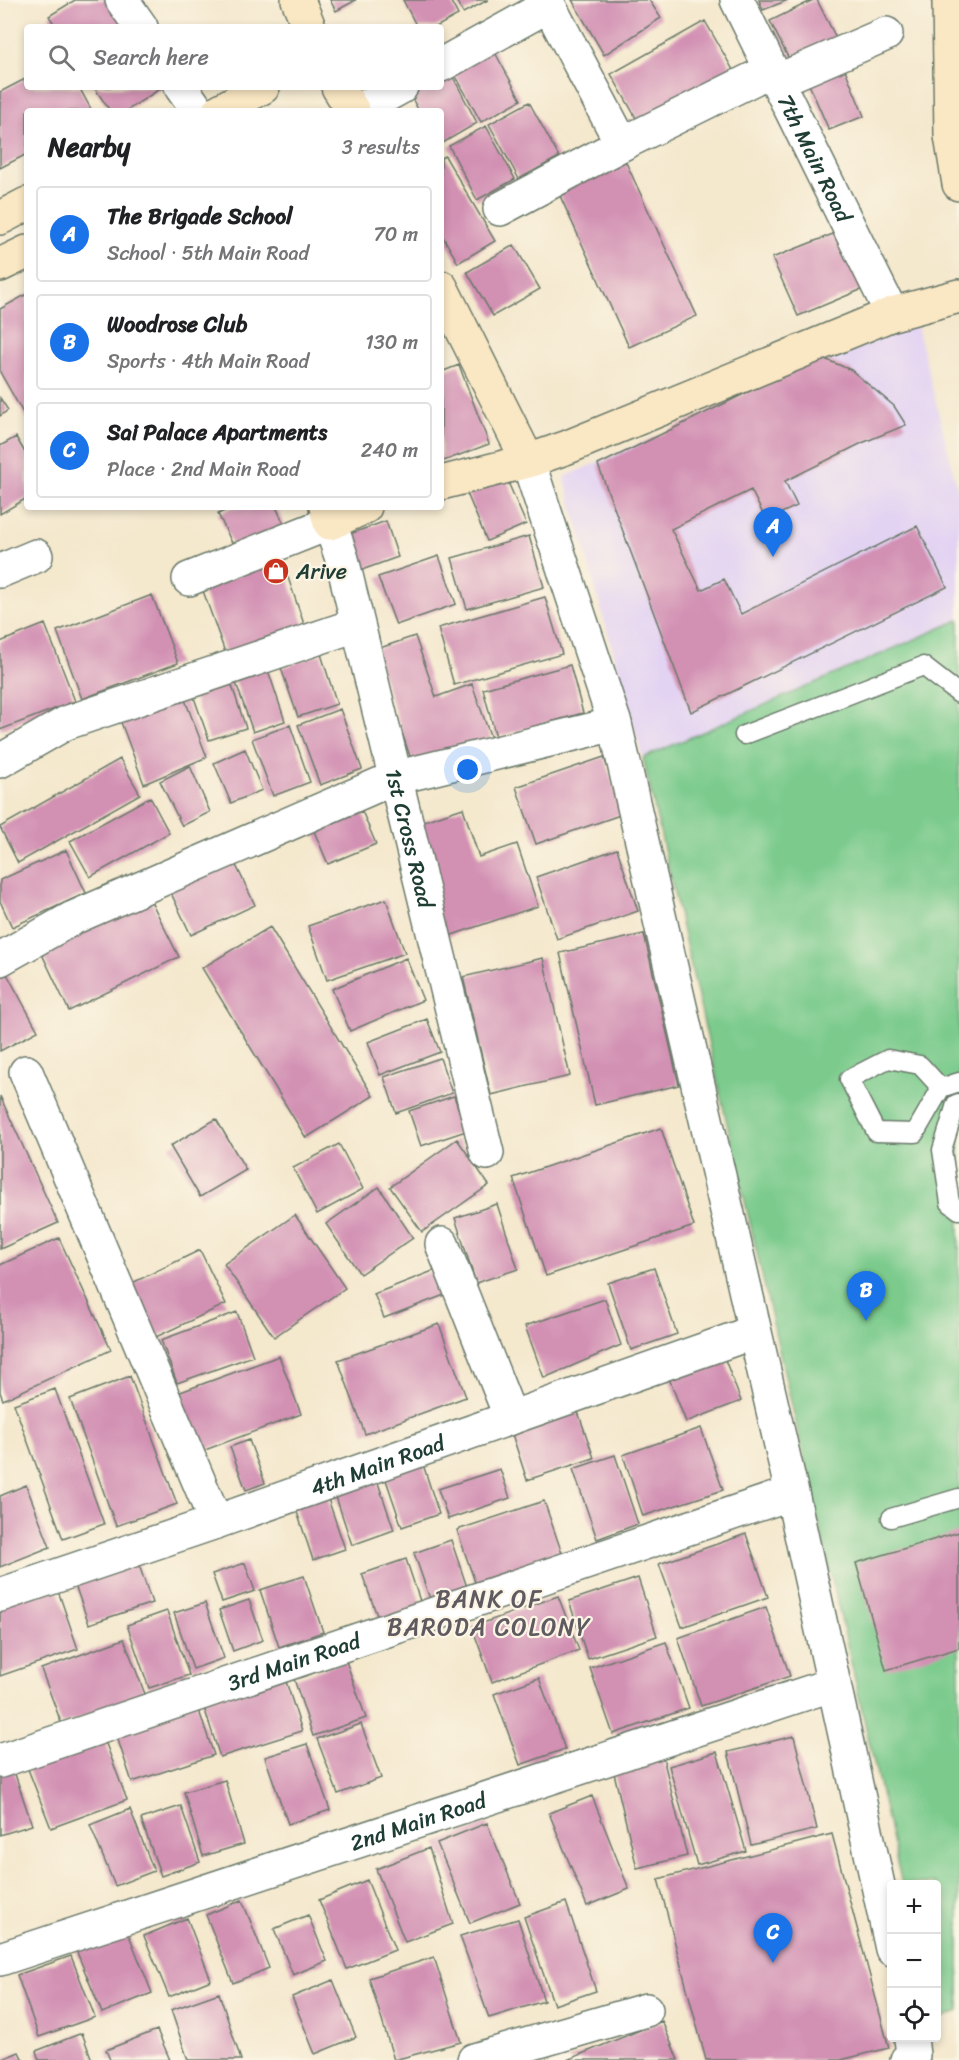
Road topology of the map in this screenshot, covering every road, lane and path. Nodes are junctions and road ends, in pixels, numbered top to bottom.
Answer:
1 (122, 0) edge
2 (298, 0) edge
3 (737, 0) edge
4 (950, 0) edge
5 (548, 3) edge
6 (139, 24) edge
7 (308, 24) edge
8 (886, 34) dead end
9 (444, 63) edge
10 (774, 76) junction
11 (183, 90) edge
12 (258, 90) edge
13 (340, 90) edge
14 (396, 90) edge
15 (196, 108) edge
16 (224, 108) edge
17 (351, 108) edge
18 (363, 108) edge
19 (622, 144) junction
20 (959, 184) edge
21 (24, 206) edge
22 (500, 209) dead end
23 (0, 218) edge
24 (24, 254) edge
25 (0, 266) edge
26 (444, 293) edge
27 (957, 300) edge
28 (892, 314) junction
29 (528, 461) junction
30 (444, 482) edge
31 (351, 510) edge
32 (328, 515) edge
33 (36, 556) dead end
34 (0, 571) edge
35 (189, 579) dead end
36 (356, 625) junction
37 (959, 694) edge
38 (615, 724) junction
39 (744, 735) dead end
40 (0, 761) edge
41 (394, 778) junction
42 (0, 959) edge
43 (26, 1072) dead end
44 (959, 1082) edge
45 (941, 1088) junction
46 (959, 1103) edge
47 (487, 1153) dead end
48 (959, 1210) edge
49 (442, 1244) dead end
50 (754, 1332) junction
51 (511, 1418) junction
52 (792, 1493) junction
53 (959, 1498) edge
54 (891, 1518) dead end
55 (216, 1522) junction
56 (0, 1594) edge
57 (834, 1684) junction
58 (0, 1761) edge
59 (888, 1934) edge
60 (0, 1959) edge
61 (646, 2010) dead end
62 (912, 2042) edge
63 (474, 2060) edge
64 (907, 2060) edge

1 - 6 street
2 - 7 street
3 - 10 street, 7th Main Road
4 - 20 street
5 - 9 street
5 - 19 street
8 - 10 street
10 - 19 street
10 - 28 street, 7th Main Road
11 - 15 street
12 - 16 street
13 - 17 street
14 - 18 street
19 - 22 street
21 - 23 street
24 - 25 street
26 - 29 street
27 - 28 street
28 - 29 street
29 - 30 street
29 - 38 street
31 - 32 street
32 - 35 street
32 - 36 street, 1st Cross Road
33 - 34 street
36 - 40 street
36 - 41 street, 1st Cross Road
37 - 39 lane
38 - 41 street
38 - 50 street
41 - 42 street
41 - 47 street, 1st Cross Road
43 - 55 street
44 - 45 lane
45 - 45 lane
46 - 48 lane
49 - 51 street
50 - 51 street, 4th Main Road
50 - 52 street
51 - 55 street, 4th Main Road
52 - 57 street
52 - 58 street, 3rd Main Road
53 - 54 lane
55 - 56 street, 4th Main Road
57 - 59 street
57 - 60 street, 2nd Main Road
61 - 63 street
62 - 64 street

